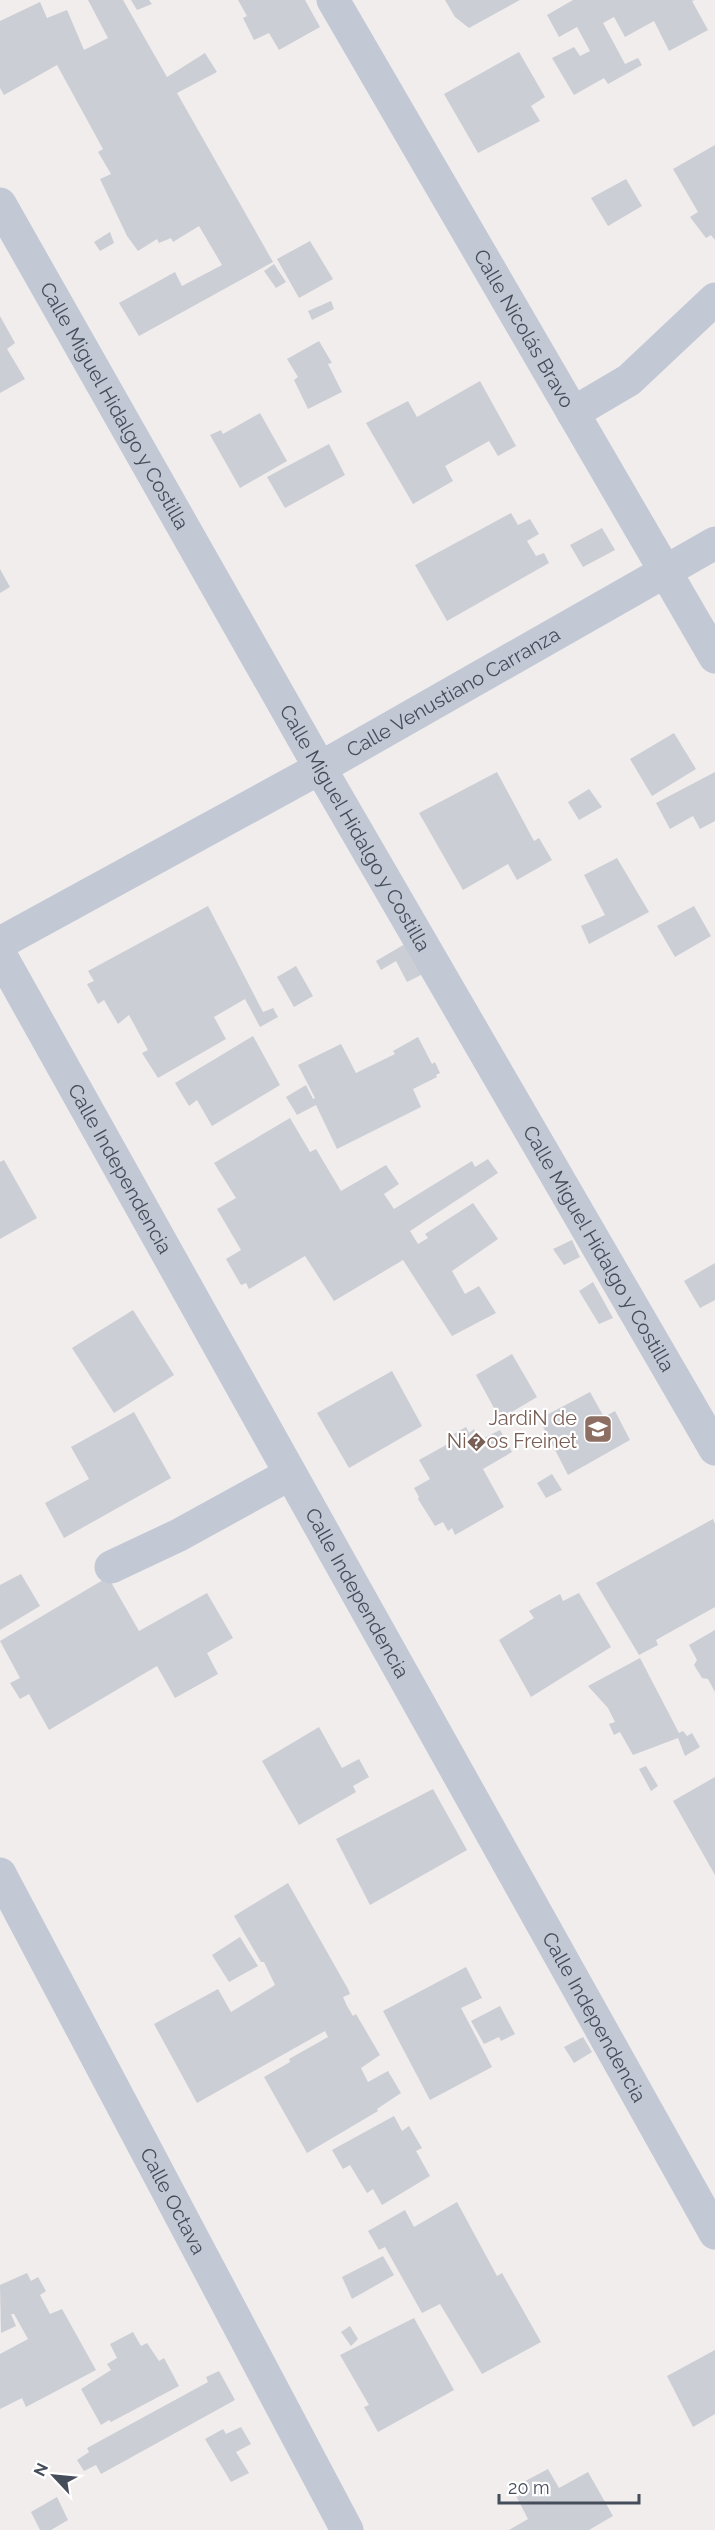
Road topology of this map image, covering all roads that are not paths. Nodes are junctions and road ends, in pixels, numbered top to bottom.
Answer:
1 (333, 0) edge
2 (0, 204) edge
3 (715, 299) edge
4 (573, 413) junction
5 (715, 543) edge
6 (665, 571) junction
7 (715, 657) edge
8 (320, 768) junction
9 (0, 943) edge
10 (0, 954) edge
11 (715, 1449) edge
12 (290, 1474) junction
13 (111, 1567) dead end
14 (0, 1874) edge
15 (715, 2233) edge
16 (347, 2530) edge

1 - 4 street, Calle Nicolás Bravo
2 - 8 street, Calle Miguel Hidalgo y Costilla
3 - 4 street
4 - 6 street, Calle Nicolás Bravo
5 - 6 street, Calle Venustiano Carranza
6 - 7 street, Calle Nicolás Bravo
6 - 8 street, Calle Venustiano Carranza
8 - 9 street, Calle Venustiano Carranza
8 - 11 street, Calle Miguel Hidalgo y Costilla
10 - 12 street, Calle Independencia
12 - 13 street
12 - 15 street, Calle Independencia
14 - 16 street, Calle Octava

